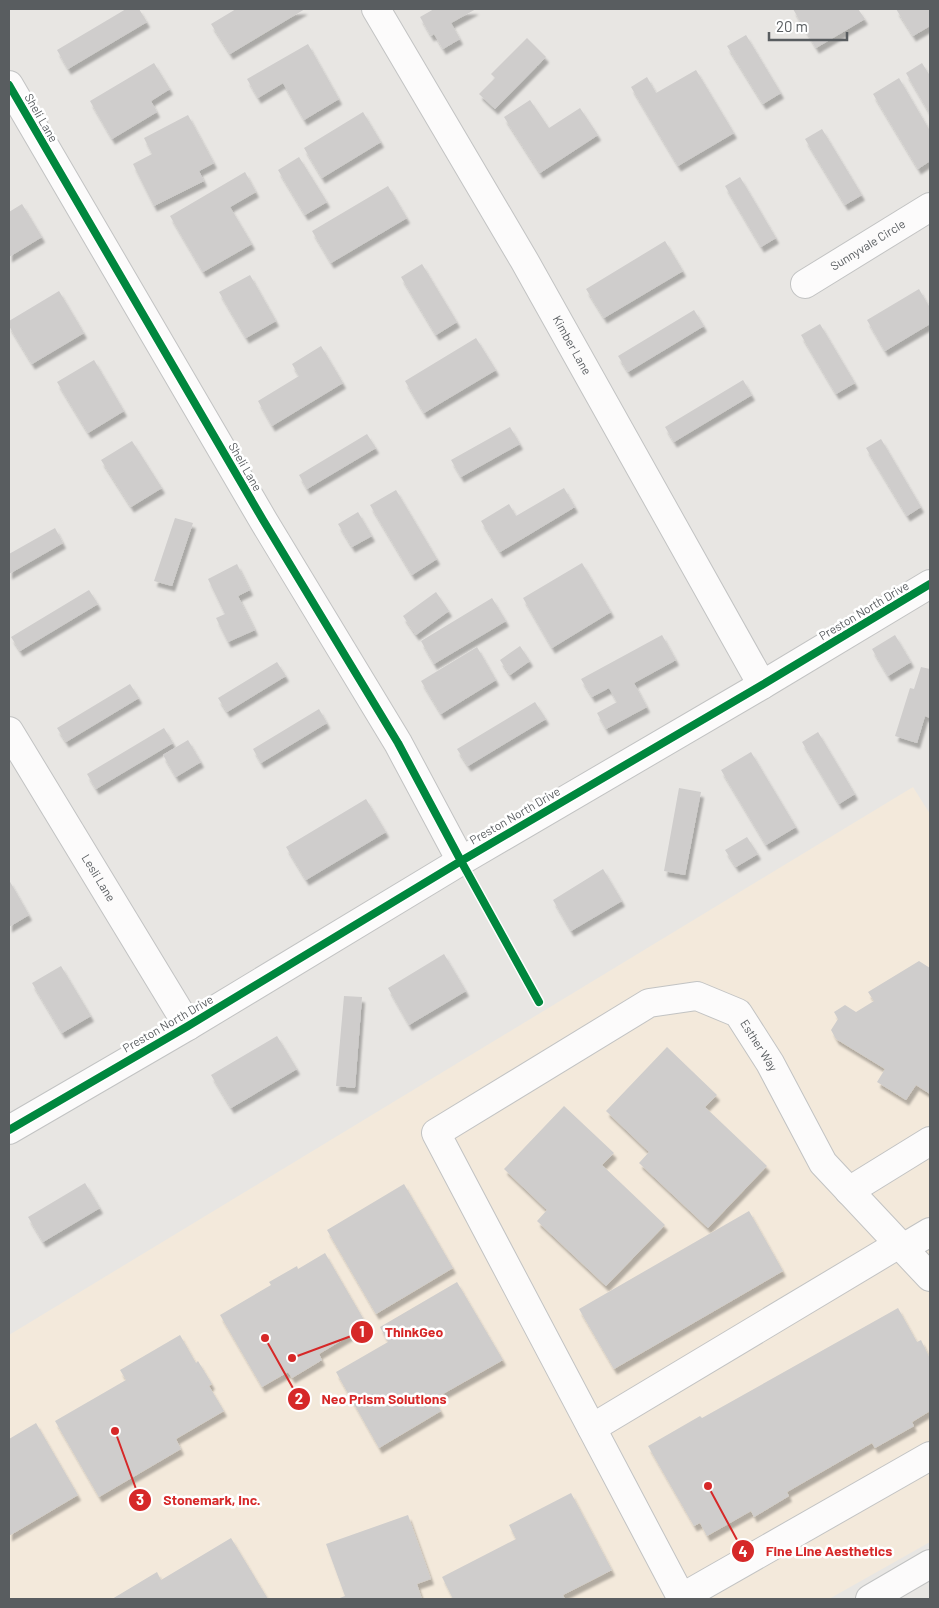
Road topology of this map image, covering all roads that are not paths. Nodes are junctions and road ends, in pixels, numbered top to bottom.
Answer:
1 (376, 9) edge
2 (9, 85) edge
3 (930, 207) edge
4 (805, 284) dead end
5 (930, 584) edge
6 (762, 685) junction
7 (9, 730) edge
8 (461, 861) junction
9 (188, 1026) junction
10 (9, 1130) edge
11 (930, 1141) edge
12 (849, 1191) junction
13 (930, 1232) edge
14 (901, 1246) junction
15 (930, 1277) edge
16 (592, 1428) junction
17 (930, 1456) edge
18 (930, 1564) edge
19 (681, 1599) edge
20 (870, 1599) edge

1 - 6 street, Kimber Lane
2 - 8 street, Sheli Lane
3 - 4 street, Sunnyvale Circle
5 - 6 street, Preston North Drive
6 - 8 street, Preston North Drive
7 - 9 street, Lesli Lane
8 - 9 street, Preston North Drive
9 - 10 street, Preston North Drive
11 - 12 street
12 - 14 street, Esther Way
12 - 16 street, Esther Way
13 - 14 street
14 - 15 street, Esther Way
14 - 16 street
16 - 19 street
17 - 19 street
18 - 20 street

